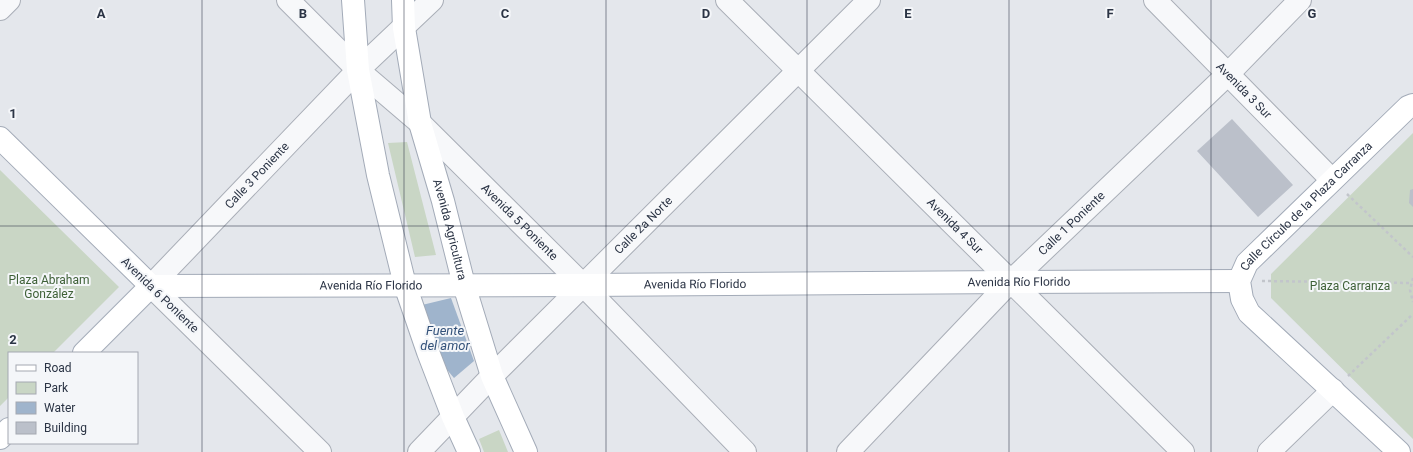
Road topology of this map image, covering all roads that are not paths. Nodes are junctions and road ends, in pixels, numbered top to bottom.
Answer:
1 (9, 0) edge
2 (288, 0) edge
3 (353, 0) edge
4 (403, 0) edge
5 (432, 0) edge
6 (727, 0) edge
7 (869, 0) edge
8 (1155, 0) edge
9 (1300, 0) edge
10 (0, 9) edge
11 (404, 28) junction
12 (358, 70) junction
13 (798, 70) junction
14 (1228, 74) junction
15 (1413, 105) edge
16 (420, 123) junction
17 (0, 138) edge
18 (1332, 180) junction
19 (1239, 281) junction
20 (1010, 282) junction
21 (405, 284) junction
22 (464, 284) junction
23 (583, 285) junction
24 (151, 286) junction
25 (85, 352) edge
26 (492, 376) junction
27 (1333, 390) junction
28 (453, 417) junction
29 (8, 430) edge
30 (0, 438) edge
31 (320, 452) edge
32 (420, 452) edge
33 (468, 452) edge
34 (526, 452) edge
35 (745, 452) edge
36 (848, 452) edge
37 (1183, 452) edge
38 (1268, 452) edge
39 (1400, 452) edge

1 - 10 street
2 - 12 street, Avenida 5 Poniente
3 - 12 main road
4 - 11 main road, Avenida Agricultura
5 - 11 street, Calle 3 Poniente
6 - 13 street, Avenida 4 Sur
7 - 13 street, Calle 2a Norte
8 - 14 street, Avenida 3 Sur
9 - 14 street, Calle 1 Poniente
11 - 12 street, Calle 3 Poniente
11 - 16 main road, Avenida Agricultura
12 - 16 street, Avenida 5 Poniente
12 - 21 main road
12 - 24 street, Calle 3 Poniente
13 - 20 street, Avenida 4 Sur
13 - 23 street, Calle 2a Norte
14 - 18 street, Avenida 3 Sur
14 - 20 street, Calle 1 Poniente
15 - 18 main road, Calle Círculo de la Plaza Carranza
16 - 22 main road, Avenida Agricultura
16 - 23 street, Avenida 5 Poniente
17 - 24 main road, Avenida 6 Poniente
18 - 19 main road, Calle Círculo de la Plaza Carranza
19 - 20 main road, Avenida Río Florido
19 - 27 main road, Calle Círculo de la Plaza Carranza
20 - 23 main road, Avenida Río Florido
20 - 36 street, Calle 1 Poniente
20 - 37 street, Avenida 4 Sur
21 - 22 main road, Avenida Río Florido
21 - 24 main road, Avenida Río Florido
21 - 28 main road
22 - 23 main road, Avenida Río Florido
22 - 26 main road, Avenida Agricultura
23 - 26 street, Calle 2a Norte
23 - 35 street, Avenida 5 Poniente
24 - 25 main road, Calle 3 Poniente
24 - 31 street, Avenida 6 Poniente
26 - 28 street, Calle 2a Norte
26 - 34 main road, Avenida Agricultura
27 - 38 street
27 - 39 main road, Calle Círculo de la Plaza Carranza
28 - 32 street, Calle 2a Norte
28 - 33 main road
29 - 30 main road

